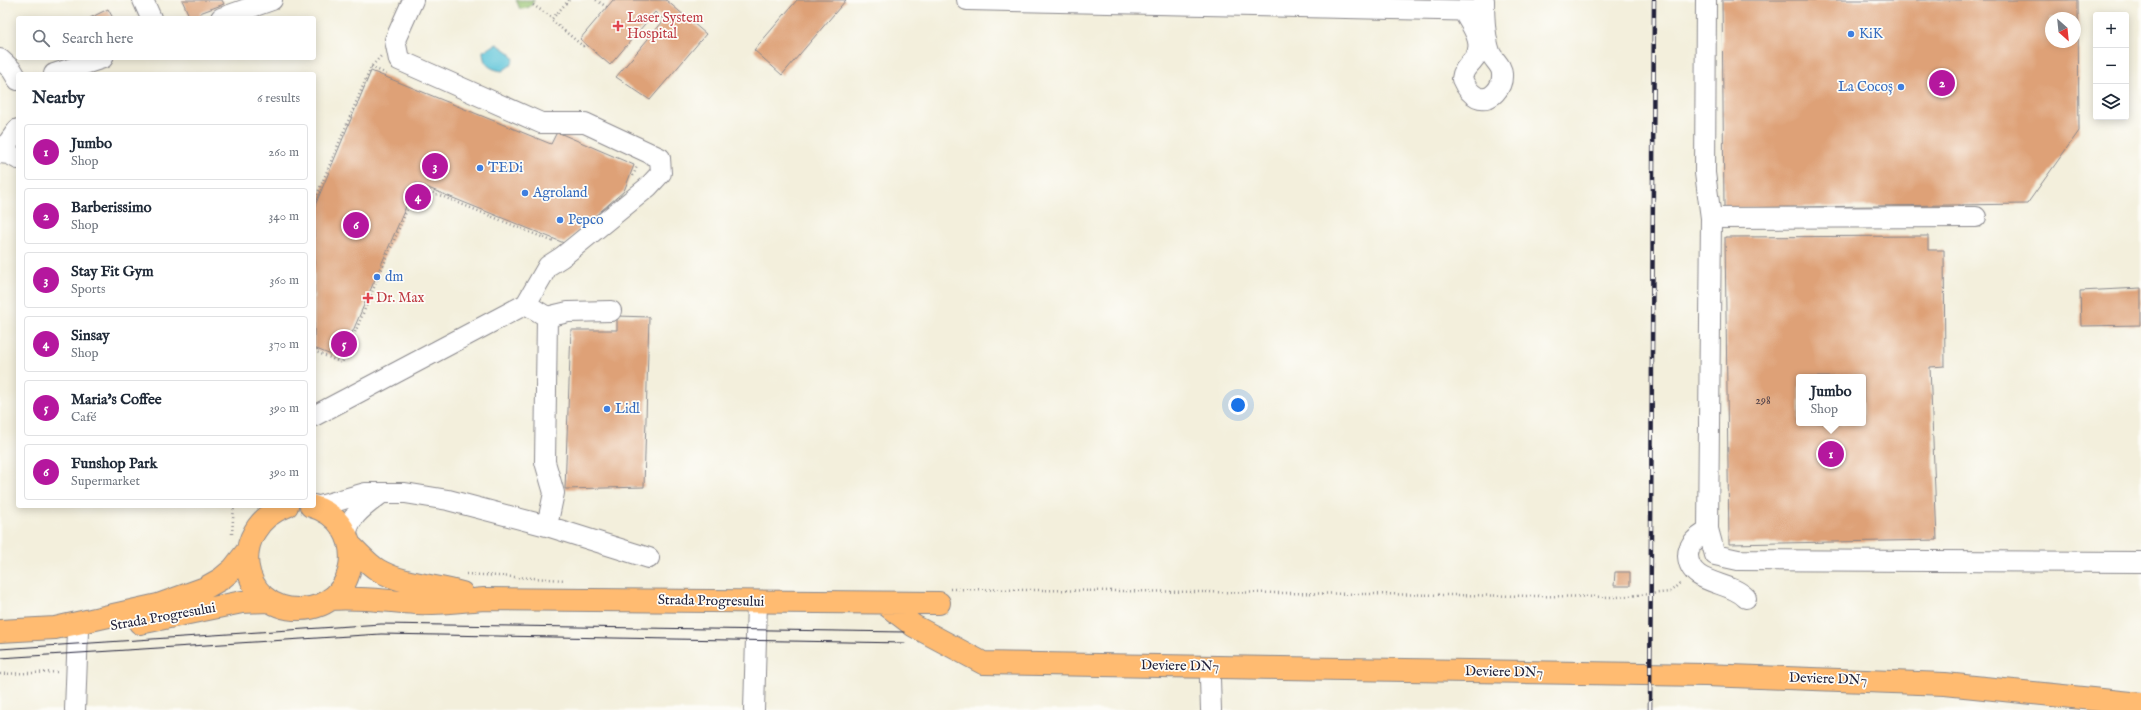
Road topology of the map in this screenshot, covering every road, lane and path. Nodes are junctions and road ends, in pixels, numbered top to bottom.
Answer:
1 (143, 0) edge
2 (272, 0) edge
3 (413, 0) edge
4 (569, 0) edge
5 (596, 0) edge
6 (967, 0) edge
7 (1706, 0) edge
8 (533, 5) dead end
9 (1484, 6) edge
10 (606, 7) dead end
11 (1463, 11) junction
12 (150, 16) edge
13 (227, 16) edge
14 (553, 18) junction
15 (585, 44) dead end
16 (0, 59) edge
17 (97, 60) edge
18 (60, 72) edge
19 (393, 76) dead end
20 (16, 77) edge
21 (16, 132) edge
22 (0, 149) edge
23 (0, 153) edge
24 (16, 158) edge
25 (637, 164) dead end
26 (632, 178) dead end
27 (316, 197) edge
28 (1976, 217) dead end
29 (1711, 218) junction
30 (556, 243) dead end
31 (526, 304) junction
32 (611, 311) dead end
33 (547, 317) junction
34 (316, 352) edge
35 (316, 415) edge
36 (382, 493) junction
37 (316, 505) edge
38 (316, 507) edge
39 (234, 508) edge
40 (283, 508) edge
41 (260, 514) edge
42 (547, 526) junction
43 (1708, 531) junction
44 (349, 541) junction
45 (239, 544) junction
46 (649, 558) dead end
47 (2141, 562) edge
48 (1694, 571) junction
49 (459, 574) dead end
50 (571, 580) dead end
51 (943, 596) joint
52 (1746, 598) dead end
53 (330, 599) junction
54 (484, 599) junction
55 (270, 600) junction
56 (757, 602) junction
57 (884, 603) junction
58 (55, 628) junction
59 (0, 631) edge
60 (78, 631) junction
61 (76, 671) junction
62 (0, 674) edge
63 (1210, 679) dead end
64 (2141, 704) edge
65 (75, 710) edge
66 (754, 710) edge
67 (1211, 710) edge

1 - 12 street
2 - 13 street
3 - 31 street
4 - 14 path
5 - 10 path
6 - 11 street
7 - 29 street
8 - 14 path
9 - 11 street
9 - 11 street
14 - 15 path
16 - 20 street
17 - 18 street
19 - 27 path
21 - 22 street
23 - 24 street
25 - 26 path
28 - 29 street
29 - 43 street
30 - 34 path
31 - 33 street
31 - 35 street
32 - 33 street
33 - 42 street
36 - 37 street
36 - 42 street
36 - 44 street
38 - 44 main road, Strada Progresului
39 - 45 path
40 - 41 main road
41 - 45 main road
42 - 46 street
43 - 47 street
43 - 48 street
44 - 53 main road
44 - 54 main road, Strada Progresului
45 - 55 main road
45 - 58 main road, Strada Progresului
48 - 51 path
48 - 52 street
49 - 50 path
51 - 57 main road, Strada Progresului
53 - 54 main road, Strada Progresului
53 - 55 main road
54 - 56 main road, Strada Progresului
55 - 60 main road, Strada Progresului
56 - 57 main road, Strada Progresului
56 - 66 street
57 - 64 main road, Deviere DN7
58 - 59 main road, Strada Progresului
58 - 60 main road, Strada Progresului
60 - 61 street
61 - 62 path
61 - 65 street
63 - 67 street

